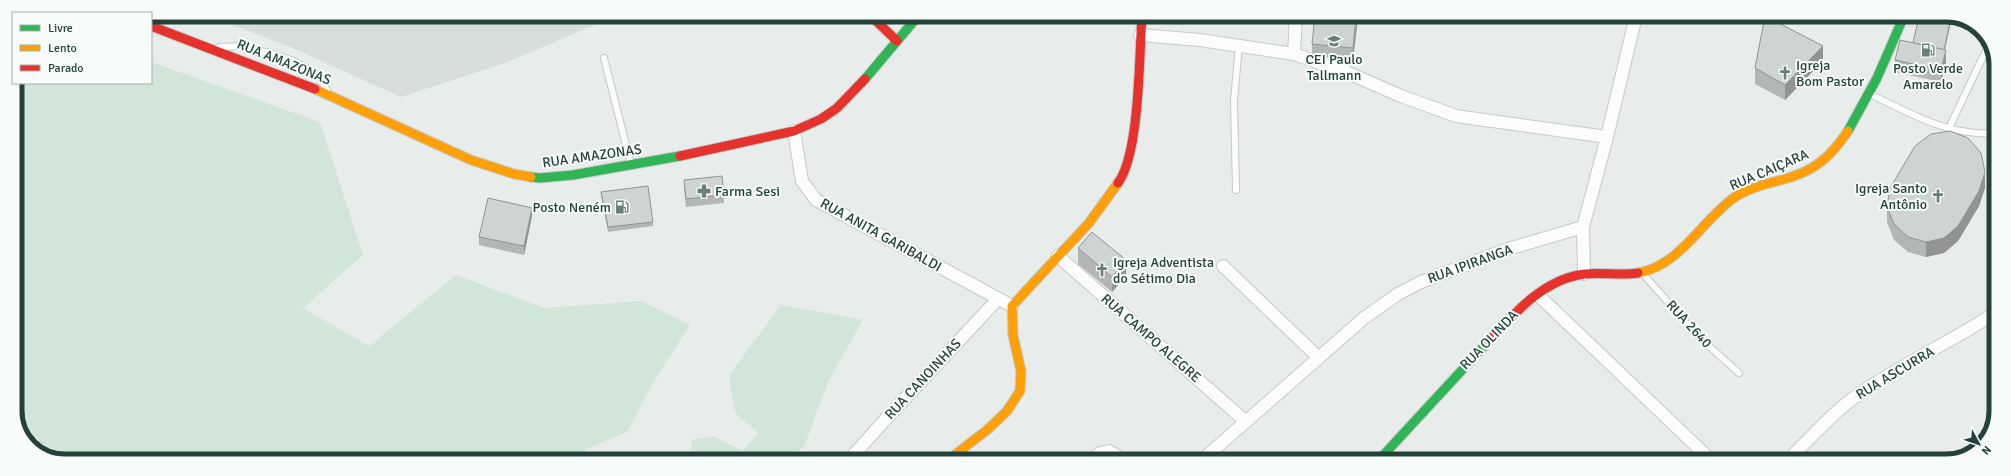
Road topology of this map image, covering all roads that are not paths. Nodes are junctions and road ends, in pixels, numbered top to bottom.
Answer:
1 (877, 22) edge
2 (914, 22) edge
3 (1141, 22) edge
4 (1296, 22) edge
5 (1635, 22) edge
6 (1901, 22) edge
7 (152, 26) edge
8 (1140, 35) junction
9 (897, 41) junction
10 (1239, 45) junction
11 (207, 48) junction
12 (1986, 50) edge
13 (1294, 54) junction
14 (604, 58) dead end
15 (1870, 94) junction
16 (330, 95) junction
17 (1949, 128) junction
18 (794, 131) junction
19 (1989, 133) edge
20 (1607, 138) junction
21 (631, 166) junction
22 (1236, 190) dead end
23 (1583, 227) junction
24 (1058, 256) junction
25 (1223, 266) dead end
26 (1642, 273) junction
27 (1584, 274) junction
28 (1538, 294) junction
29 (998, 299) junction
30 (1012, 306) junction
31 (1989, 316) edge
32 (1319, 358) junction
33 (1739, 372) dead end
34 (1245, 421) junction
35 (1797, 452) edge
36 (854, 454) edge
37 (955, 454) edge
38 (1099, 454) edge
39 (1114, 454) edge
40 (1212, 454) edge
41 (1384, 454) edge
42 (1705, 454) edge

1 - 9 street
2 - 9 street, RUA AMAZONAS
3 - 8 street
4 - 13 street
5 - 20 street
6 - 15 street, RUA CAIÇARA
7 - 11 street, RUA AMAZONAS
8 - 10 street
8 - 24 street
9 - 18 street, RUA AMAZONAS
10 - 13 street
10 - 22 lane
11 - 16 street, RUA AMAZONAS
11 - 16 lane
12 - 17 lane
13 - 20 street
14 - 21 lane
15 - 17 lane
15 - 26 street, RUA CAIÇARA
16 - 21 street, RUA AMAZONAS
17 - 19 lane
18 - 21 street, RUA AMAZONAS
18 - 29 street, RUA ANITA GARIBALDI
20 - 23 street
23 - 27 street
23 - 32 street, RUA IPIRANGA
24 - 30 street
24 - 34 street, RUA CAMPO ALEGRE
25 - 32 street
26 - 27 street, RUA CAIÇARA
26 - 33 lane, RUA 2640
27 - 28 street, RUA OLINDA
28 - 41 street, RUA OLINDA
28 - 42 street
29 - 30 street, RUA ANITA GARIBALDI
29 - 36 street, RUA CANOINHAS
30 - 37 street
31 - 35 street, RUA ASCURRA
32 - 34 street, RUA IPIRANGA
34 - 40 street, RUA IPIRANGA
38 - 39 street

